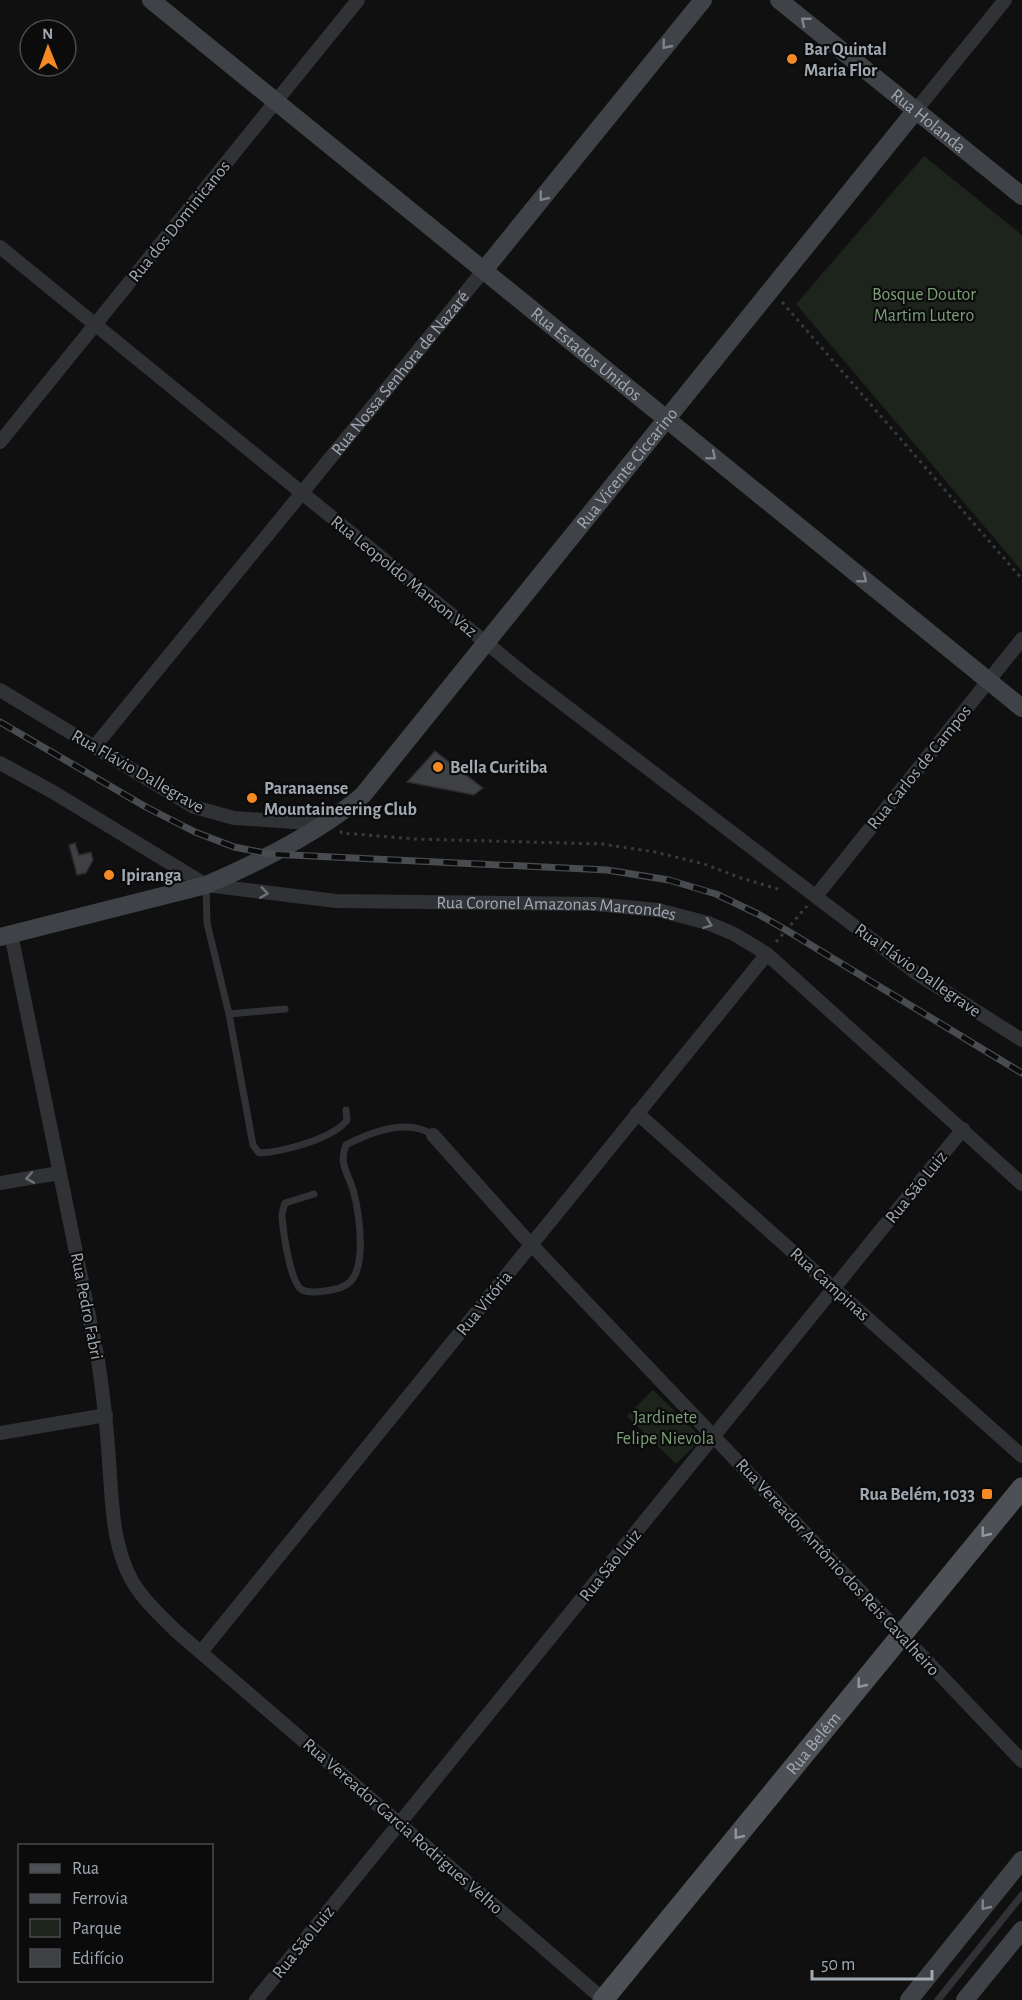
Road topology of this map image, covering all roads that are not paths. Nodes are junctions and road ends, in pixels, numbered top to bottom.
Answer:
1 (151, 0) edge
2 (358, 0) edge
3 (703, 0) edge
4 (779, 0) edge
5 (1005, 0) edge
6 (276, 102) junction
7 (916, 110) junction
8 (1022, 196) edge
9 (0, 247) edge
10 (484, 270) junction
11 (96, 324) junction
12 (667, 419) junction
13 (0, 442) edge
14 (303, 494) junction
15 (1022, 639) edge
16 (486, 643) junction
17 (988, 680) junction
18 (0, 690) edge
19 (1022, 708) edge
20 (95, 746) junction
21 (0, 763) edge
22 (322, 824) junction
23 (206, 885) junction
24 (816, 896) junction
25 (5, 936) edge
26 (766, 954) junction
27 (285, 1009) dead end
28 (229, 1014) junction
29 (1022, 1040) edge
30 (346, 1110) dead end
31 (637, 1113) junction
32 (963, 1129) junction
33 (433, 1135) joint
34 (59, 1173) junction
35 (0, 1184) edge
36 (1022, 1184) edge
37 (314, 1194) dead end
38 (531, 1245) junction
39 (834, 1288) junction
40 (106, 1415) junction
41 (0, 1433) edge
42 (714, 1436) junction
43 (1022, 1456) edge
44 (1022, 1488) edge
45 (902, 1635) junction
46 (201, 1652) junction
47 (1022, 1761) edge
48 (400, 1823) junction
49 (1022, 1860) edge
50 (1022, 1895) edge
51 (1022, 1930) edge
52 (256, 2000) edge
53 (604, 2000) edge
54 (909, 2000) edge
55 (938, 2000) edge
56 (965, 2000) edge

1 - 6 street, Rua Estados Unidos
2 - 6 street, Rua dos Dominicanos
3 -> 10 street, Rua Nossa Senhora de Nazaré
7 -> 4 street, Rua Holanda
5 - 7 street, Rua Vicente Ciccarino
6 - 10 street, Rua Estados Unidos
6 - 11 street, Rua dos Dominicanos
7 - 8 street, Rua Holanda
7 - 12 street, Rua Vicente Ciccarino
9 - 11 street, Rua Leopoldo Manson Vaz
10 - 12 street, Rua Estados Unidos
10 - 14 street, Rua Nossa Senhora de Nazaré
11 - 13 street, Rua dos Dominicanos
11 - 14 street, Rua Leopoldo Manson Vaz
12 - 16 street, Rua Vicente Ciccarino
12 -> 17 street, Rua Estados Unidos
14 - 16 street, Rua Leopoldo Manson Vaz
14 - 20 street, Rua Nossa Senhora de Nazaré
15 - 17 street, Rua Carlos de Campos
16 - 22 street, Rua Vicente Ciccarino
16 - 24 street, Rua Leopoldo Manson Vaz
17 - 19 street, Rua Estados Unidos
17 - 24 street, Rua Carlos de Campos
18 - 20 street, Rua Flávio Dallegrave
20 - 22 street, Rua Flávio Dallegrave
21 - 23 street
22 - 23 street, Rua Vicente Ciccarino
23 - 25 street, Rua Coronel Amazonas Marcondes
23 -> 26 street, Rua Coronel Amazonas Marcondes
23 - 28 lane
24 - 29 street, Rua Flávio Dallegrave
25 - 34 street, Rua Pedro Fabri
26 - 31 street, Rua Vitória
26 - 32 street, Rua Coronel Amazonas Marcondes
27 - 28 lane
28 - 30 lane
31 - 38 street, Rua Vitória
31 - 39 street, Rua Campinas
32 - 36 street, Rua Coronel Amazonas Marcondes
32 - 39 street, Rua São Luiz
33 - 37 lane
33 - 38 street, Rua Vereador Antônio dos Reis Cavalheiro
34 -> 35 street
34 - 40 street, Rua Pedro Fabri
38 - 42 street, Rua Vereador Antônio dos Reis Cavalheiro
38 - 46 street, Rua Vitória
39 - 42 street, Rua São Luiz
39 - 43 street, Rua Campinas
40 - 41 street
40 - 46 street, Rua Pedro Fabri
42 - 45 street, Rua Vereador Antônio dos Reis Cavalheiro
42 - 48 street, Rua São Luiz
44 -> 45 main road, Rua Belém
45 - 47 street, Rua Vereador Antônio dos Reis Cavalheiro
45 -> 53 main road, Rua Belém
46 - 48 street, Rua Vereador Garcia Rodrigues Velho
48 - 52 street, Rua São Luiz
48 - 53 street, Rua Vereador Garcia Rodrigues Velho
49 -> 54 street
50 - 55 lane
51 - 56 street

